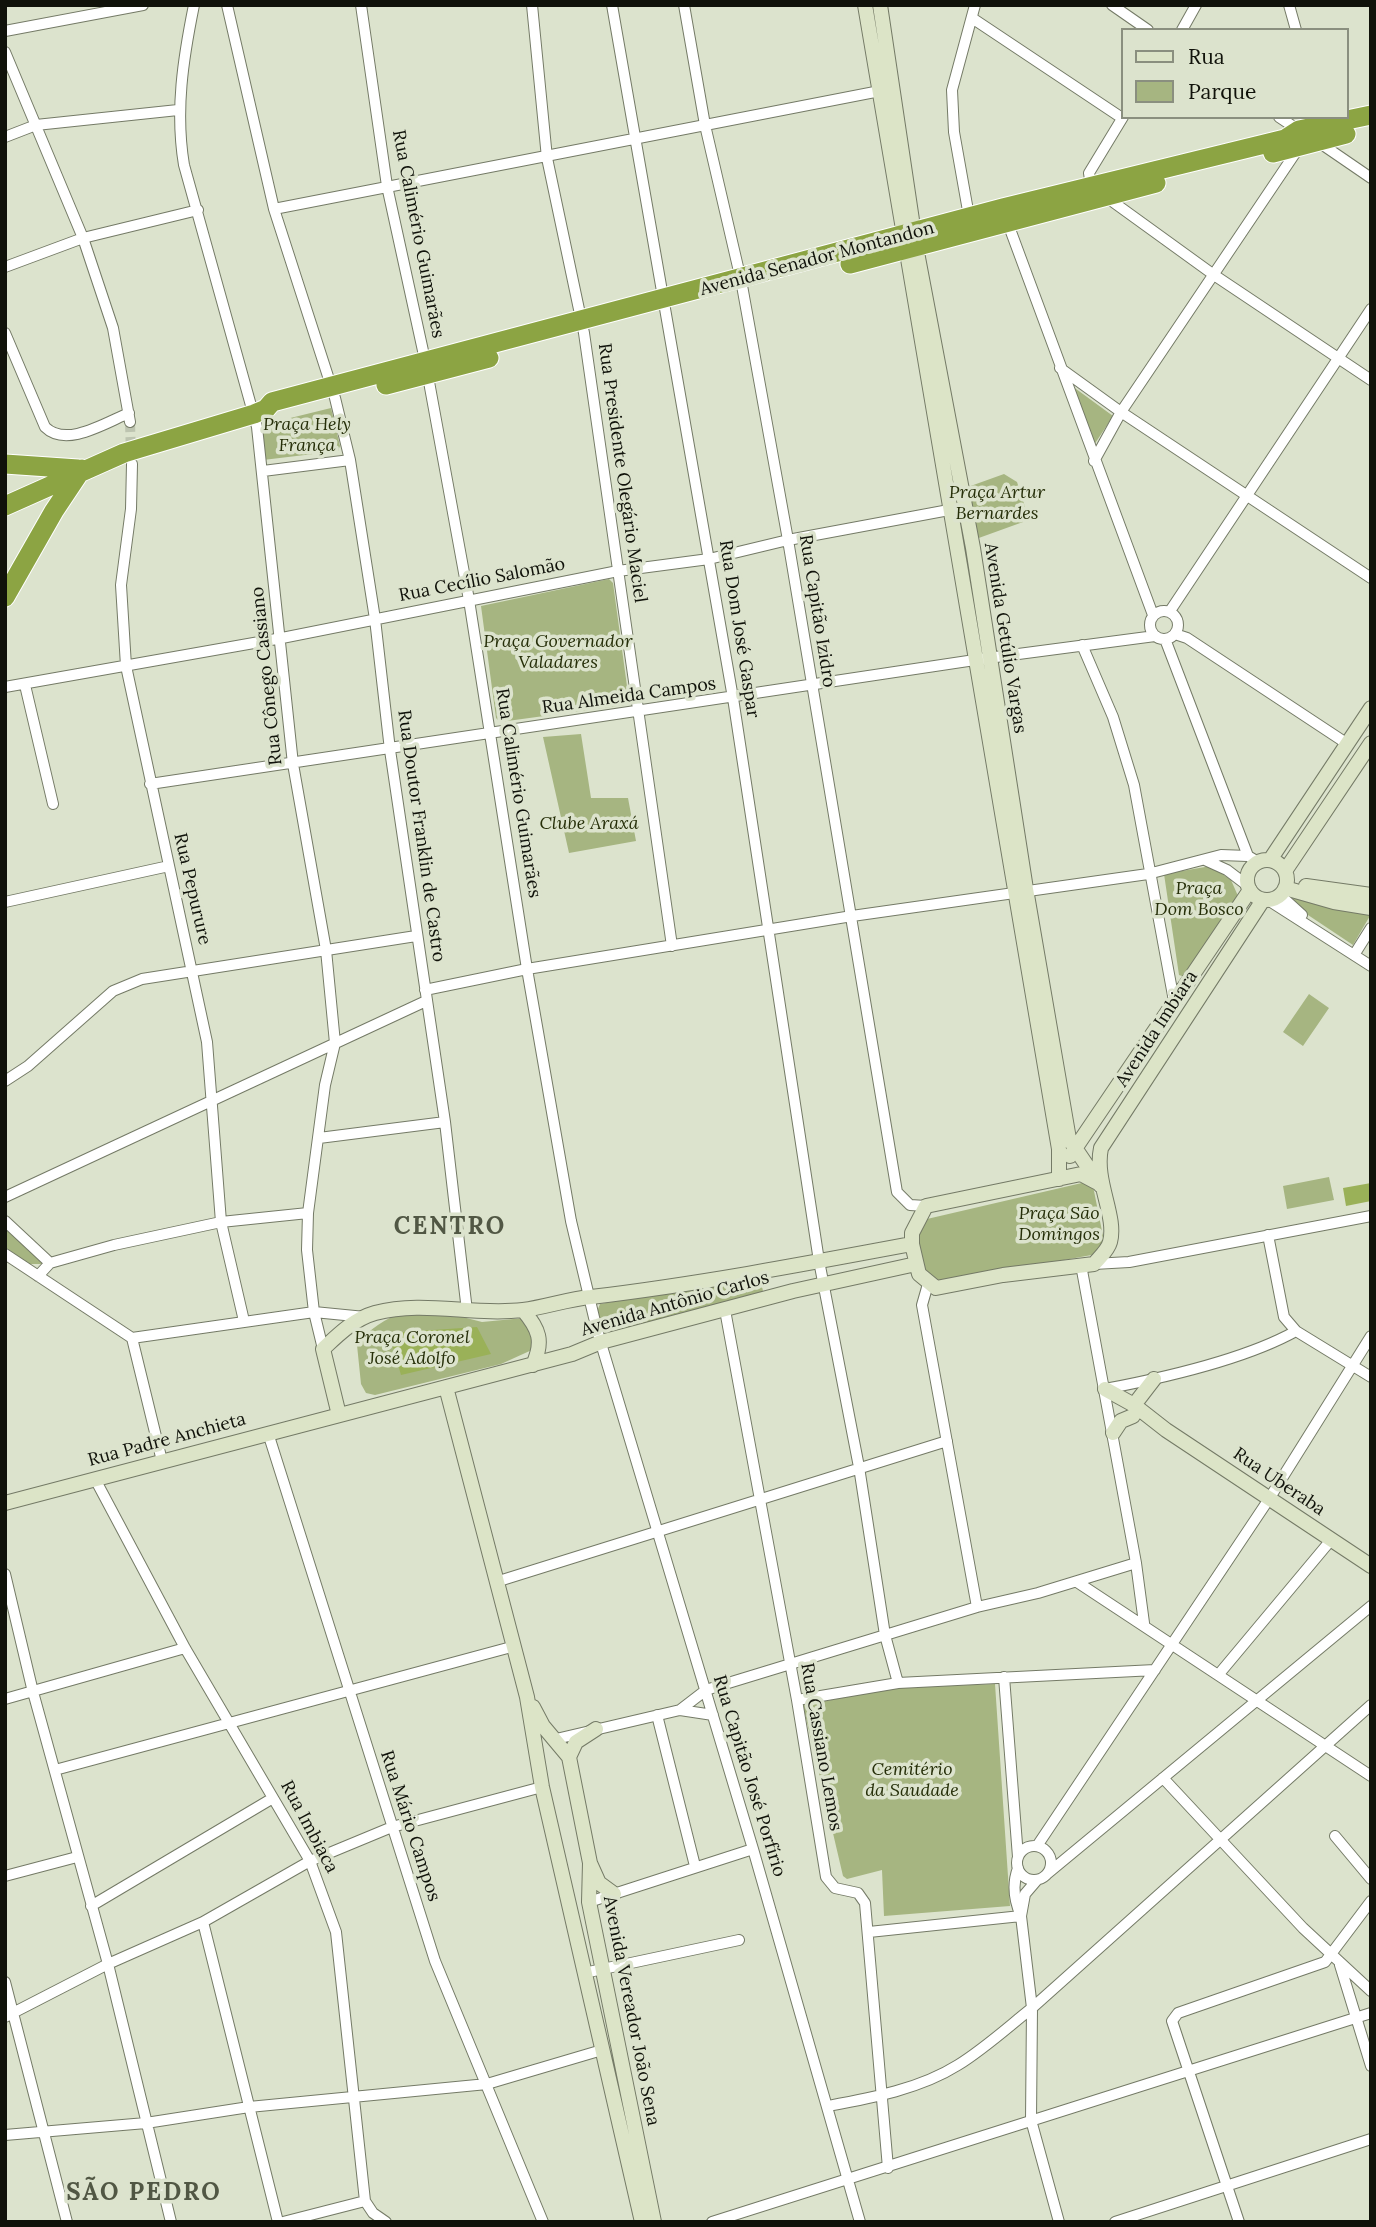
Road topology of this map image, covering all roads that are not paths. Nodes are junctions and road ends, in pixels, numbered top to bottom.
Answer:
1 (143, 5) edge
2 (194, 5) edge
3 (227, 5) edge
4 (361, 5) edge
5 (532, 5) edge
6 (612, 5) edge
7 (684, 5) edge
8 (865, 5) edge
9 (880, 5) edge
10 (975, 5) edge
11 (1112, 5) edge
12 (1196, 5) edge
13 (1289, 5) edge
14 (972, 18) junction
15 (1145, 28) edge
16 (1183, 28) edge
17 (1295, 28) edge
18 (5, 31) edge
19 (5, 52) edge
20 (885, 90) junction
21 (178, 110) junction
22 (1371, 115) edge
23 (1120, 116) edge
24 (1122, 119) edge
25 (1283, 119) edge
26 (36, 124) junction
27 (705, 125) junction
28 (1371, 128) edge
29 (1310, 134) edge
30 (5, 137) edge
31 (634, 140) junction
32 (547, 158) junction
33 (1371, 178) edge
34 (387, 186) junction
35 (1097, 192) junction
36 (274, 209) junction
37 (198, 210) junction
38 (1005, 215) junction
39 (970, 224) junction
40 (83, 238) junction
41 (910, 242) junction
42 (5, 267) edge
43 (1214, 275) junction
44 (742, 286) junction
45 (666, 305) junction
46 (1371, 309) edge
47 (583, 327) junction
48 (5, 333) edge
49 (1339, 358) junction
50 (426, 367) junction
51 (1059, 367) junction
52 (1371, 380) edge
53 (333, 393) junction
54 (257, 409) junction
55 (1121, 412) junction
56 (349, 460) junction
57 (1094, 461) junction
58 (5, 464) edge
59 (132, 464) tunnel mouth
60 (82, 469) junction
61 (263, 471) junction
62 (1245, 495) junction
63 (5, 506) edge
64 (959, 509) junction
65 (788, 540) junction
66 (709, 559) junction
67 (618, 571) junction
68 (1371, 578) edge
69 (5, 597) edge
70 (470, 600) junction
71 (1170, 611) junction
72 (1153, 615) junction
73 (375, 620) junction
74 (1165, 636) junction
75 (282, 638) junction
76 (1082, 645) junction
77 (982, 659) junction
78 (126, 666) junction
79 (811, 684) junction
80 (25, 685) junction
81 (5, 687) edge
82 (733, 698) junction
83 (1371, 708) edge
84 (638, 710) junction
85 (492, 735) junction
86 (1346, 743) junction
87 (1371, 743) edge
88 (390, 750) junction
89 (293, 764) junction
90 (150, 785) junction
91 (52, 804) dead end
92 (1205, 860) junction
93 (1259, 860) junction
94 (169, 866) junction
95 (1148, 874) junction
96 (1249, 888) junction
97 (1278, 889) junction
98 (1020, 890) junction
99 (1371, 895) edge
100 (1336, 897) junction
101 (5, 902) edge
102 (1371, 908) edge
103 (852, 916) junction
104 (1371, 928) edge
105 (768, 932) junction
106 (416, 936) junction
107 (672, 946) junction
108 (326, 950) junction
109 (1354, 955) junction
110 (1371, 966) edge
111 (527, 969) junction
112 (192, 970) junction
113 (426, 995) junction
114 (1174, 1001) junction
115 (335, 1042) junction
116 (5, 1081) edge
117 (1117, 1087) junction
118 (214, 1097) junction
119 (1134, 1099) junction
120 (445, 1122) junction
121 (319, 1138) junction
122 (1075, 1150) junction
123 (1060, 1173) junction
124 (1100, 1185) junction
125 (5, 1197) edge
126 (926, 1206) junction
127 (308, 1213) junction
128 (1371, 1216) edge
129 (5, 1221) edge
130 (221, 1222) junction
131 (1268, 1235) junction
132 (912, 1244) junction
133 (5, 1254) edge
134 (819, 1261) junction
135 (50, 1263) junction
136 (916, 1264) junction
137 (1088, 1264) junction
138 (38, 1276) junction
139 (825, 1284) junction
140 (928, 1284) junction
141 (589, 1297) junction
142 (523, 1310) junction
143 (725, 1310) junction
144 (467, 1311) junction
145 (314, 1312) junction
146 (365, 1317) junction
147 (244, 1321) junction
148 (1296, 1331) junction
149 (1371, 1336) edge
150 (132, 1338) junction
151 (601, 1342) junction
152 (323, 1349) junction
153 (533, 1365) junction
154 (1353, 1365) junction
155 (1371, 1377) edge
156 (1154, 1379) junction
157 (446, 1387) junction
158 (1106, 1394) junction
159 (1134, 1411) junction
160 (339, 1415) junction
161 (268, 1433) junction
162 (1114, 1433) junction
163 (947, 1441) junction
164 (162, 1461) junction
165 (859, 1467) junction
166 (95, 1479) junction
167 (1269, 1499) junction
168 (759, 1500) junction
169 (5, 1503) edge
170 (658, 1534) junction
171 (1331, 1540) junction
172 (1136, 1563) junction
173 (1371, 1566) edge
174 (5, 1574) edge
175 (499, 1581) junction
176 (1077, 1582) junction
177 (1371, 1606) edge
178 (977, 1607) junction
179 (1144, 1623) junction
180 (885, 1634) junction
181 (1172, 1643) junction
182 (514, 1646) junction
183 (185, 1648) junction
184 (789, 1663) junction
185 (1155, 1670) junction
186 (1219, 1674) junction
187 (1004, 1677) junction
188 (898, 1683) junction
189 (706, 1690) junction
190 (349, 1691) junction
191 (33, 1692) junction
192 (527, 1697) junction
193 (5, 1699) edge
194 (797, 1700) junction
195 (1257, 1700) junction
196 (1371, 1705) edge
197 (680, 1710) junction
198 (713, 1714) junction
199 (657, 1715) junction
200 (230, 1723) junction
201 (596, 1729) junction
202 (556, 1739) junction
203 (1326, 1746) junction
204 (536, 1752) junction
205 (569, 1757) junction
206 (55, 1770) junction
207 (1371, 1776) edge
208 (1163, 1777) junction
209 (542, 1787) junction
210 (274, 1798) junction
211 (392, 1827) junction
212 (1335, 1836) dead end
213 (1220, 1839) junction
214 (753, 1849) junction
215 (1045, 1851) junction
216 (1075, 1852) junction
217 (77, 1857) junction
218 (310, 1861) junction
219 (590, 1863) junction
220 (1018, 1863) junction
221 (695, 1866) junction
222 (562, 1874) junction
223 (5, 1876) edge
224 (1042, 1877) junction
225 (1371, 1879) edge
226 (587, 1881) junction
227 (614, 1894) junction
228 (1371, 1901) edge
229 (589, 1902) junction
230 (91, 1906) junction
231 (1021, 1916) junction
232 (203, 1922) junction
233 (869, 1932) junction
234 (739, 1940) dead end
235 (1330, 1955) junction
236 (108, 1964) junction
237 (1340, 1965) junction
238 (602, 1970) junction
239 (584, 1973) junction
240 (5, 1982) edge
241 (1371, 1991) edge
242 (1032, 2008) junction
243 (1371, 2013) edge
244 (9, 2015) edge
245 (1356, 2018) junction
246 (602, 2050) junction
247 (1371, 2066) edge
248 (1188, 2070) junction
249 (487, 2084) junction
250 (880, 2096) junction
251 (356, 2098) junction
252 (828, 2106) junction
253 (249, 2107) junction
254 (1031, 2120) junction
255 (146, 2123) junction
256 (43, 2131) junction
257 (5, 2135) edge
258 (1371, 2139) edge
259 (888, 2168) junction
260 (849, 2180) junction
261 (1226, 2185) junction
262 (365, 2201) junction
263 (67, 2222) edge
264 (171, 2222) edge
265 (280, 2222) edge
266 (386, 2222) edge
267 (543, 2222) edge
268 (642, 2222) edge
269 (654, 2222) edge
270 (712, 2222) edge
271 (860, 2222) edge
272 (1059, 2222) edge
273 (1115, 2222) edge
274 (1239, 2222) edge

1 - 18 street
2 - 21 street, Rua Cônego Cassiano
3 - 36 street, Rua Doutor Franklin de Castro
4 - 34 street, Rua Calimério Guimarães
5 - 32 street, Rua Presidente Olegário Maciel
6 - 31 street, Rua Dom José Gaspar
7 - 27 street, Rua Capitão Izidro
8 - 20 main road, Avenida Getúlio Vargas
9 - 20 main road, Avenida Getúlio Vargas
10 - 14 street
11 - 15 street
12 - 16 street
13 - 17 street
14 - 23 street
14 - 39 street
19 - 26 street
20 - 27 street
20 - 41 main road, Avenida Getúlio Vargas
21 - 26 street
21 - 37 street, Rua Cônego Cassiano
22 - 29 highway, Avenida Senador Montandon
24 - 35 street
25 - 29 street
26 - 30 street
26 - 40 street
27 - 31 street
27 - 44 street, Rua Capitão Izidro
28 - 29 highway, Avenida Senador Montandon
29 - 33 street
29 - 35 highway, Avenida Senador Montandon
29 - 43 street
31 - 32 street
31 - 45 street, Rua Dom José Gaspar
32 - 34 street
32 - 47 street, Rua Presidente Olegário Maciel
34 - 36 street
34 - 50 street, Rua Calimério Guimarães
35 - 38 highway, Avenida Senador Montandon
35 - 43 street
36 - 53 street, Rua Doutor Franklin de Castro
37 - 40 street
37 - 54 street, Rua Cônego Cassiano
38 - 39 highway, Avenida Senador Montandon
38 - 51 street
39 - 41 highway, Avenida Senador Montandon
40 - 42 street
40 - 48 street
41 - 44 highway, Avenida Senador Montandon
41 - 64 main road, Avenida Getúlio Vargas
43 - 49 street
43 - 55 street
44 - 45 highway, Avenida Senador Montandon
44 - 65 street, Rua Capitão Izidro
45 - 47 highway, Avenida Senador Montandon
45 - 66 street, Rua Dom José Gaspar
46 - 49 street
47 - 50 highway, Avenida Senador Montandon
47 - 67 street, Rua Presidente Olegário Maciel
49 - 52 street
49 - 62 street
50 - 53 highway, Avenida Senador Montandon
50 - 70 street, Rua Calimério Guimarães
51 - 55 street
51 - 57 street
53 - 54 highway, Avenida Senador Montandon
53 - 56 street, Rua Doutor Franklin de Castro
54 - 60 highway, Avenida Senador Montandon
54 - 61 street, Rua Cônego Cassiano
55 - 57 street
55 - 62 street
56 - 61 street
56 - 73 street, Rua Doutor Franklin de Castro
57 - 72 street
58 - 60 highway
59 - 78 street, Rua Pepurure
60 - 63 highway, Avenida Senador Montandon
60 - 69 highway
61 - 75 street, Rua Cônego Cassiano
62 - 68 street
62 - 71 street
64 - 65 street, Rua Cecílio Salomão
64 - 77 main road, Avenida Getúlio Vargas
65 - 66 street, Rua Cecílio Salomão
65 - 79 street, Rua Capitão Izidro
66 - 67 street, Rua Cecílio Salomão
66 - 82 street, Rua Dom José Gaspar
67 - 70 street, Rua Cecílio Salomão
67 - 84 street, Rua Presidente Olegário Maciel
70 - 73 street, Rua Cecílio Salomão
70 - 85 street, Rua Calimério Guimarães
71 - 72 street
71 - 74 street
72 - 74 street
73 - 75 street, Rua Cecílio Salomão
73 - 88 street, Rua Doutor Franklin de Castro
74 - 76 street, Rua Almeida Campos
74 - 86 street
74 - 93 street
75 - 78 street, Rua Cecílio Salomão
75 - 89 street, Rua Cônego Cassiano
76 - 77 street, Rua Almeida Campos
76 - 95 street
77 - 79 street, Rua Almeida Campos
77 - 98 main road, Avenida Getúlio Vargas
78 - 80 street, Rua Cecílio Salomão
78 - 90 street, Rua Pepurure
79 - 82 street, Rua Almeida Campos
79 - 103 street, Rua Capitão Izidro
80 - 81 street, Rua Cecílio Salomão
80 - 91 street
82 - 84 street, Rua Almeida Campos
82 - 105 street, Rua Dom José Gaspar
83 - 86 main road
84 - 85 street, Rua Almeida Campos
84 - 107 street, Rua Presidente Olegário Maciel
85 - 88 street, Rua Almeida Campos
85 - 111 street, Rua Calimério Guimarães
86 - 93 main road
87 - 97 main road, Avenida Imbiara
88 - 89 street, Rua Almeida Campos
88 - 106 street, Rua Doutor Franklin de Castro
89 - 90 street, Rua Almeida Campos
89 - 108 street, Rua Cônego Cassiano
90 - 94 street, Rua Pepurure
92 - 93 street
92 - 95 street
92 - 96 street
93 - 96 main road, Avenida Imbiara
93 - 97 main road
94 - 101 street
94 - 112 street, Rua Pepurure
95 - 98 street
95 - 114 street
96 - 97 main road
96 - 114 main road, Avenida Imbiara
97 - 100 main road
97 - 109 street
97 - 119 main road, Avenida Imbiara
98 - 103 street
98 - 122 main road, Avenida Getúlio Vargas
98 - 123 main road, Avenida Getúlio Vargas
99 - 100 main road
100 - 102 main road
103 - 105 street
103 - 126 street, Rua Capitão Izidro
104 - 109 street
105 - 107 street
105 - 134 street, Rua Dom José Gaspar
106 - 108 street
106 - 113 street, Rua Doutor Franklin de Castro
107 - 111 street
108 - 112 street
108 - 115 street, Rua Cônego Cassiano
109 - 110 street
111 - 113 street
111 - 141 street, Rua Calimério Guimarães
112 - 116 street
112 - 118 street, Rua Pepurure
113 - 115 street
113 - 120 street, Rua Doutor Franklin de Castro
114 - 117 main road, Avenida Imbiara
115 - 118 street
115 - 121 street, Rua Cônego Cassiano
117 - 119 main road
117 - 122 main road, Avenida Imbiara
118 - 125 street
118 - 130 street, Rua Pepurure
119 - 124 main road, Avenida Imbiara
120 - 121 street
120 - 144 street, Rua Doutor Franklin de Castro
121 - 127 street, Rua Cônego Cassiano
122 - 123 main road
122 - 124 main road, Avenida Getúlio Vargas
123 - 124 main road
123 - 126 main road
124 - 137 main road
126 - 132 main road
127 - 130 street
127 - 145 street, Rua Cônego Cassiano
128 - 131 street
129 - 135 street
130 - 135 street
130 - 147 street, Rua Pepurure
131 - 137 street
131 - 148 street
132 - 134 main road, Avenida Antônio Carlos
132 - 136 main road
133 - 138 street
134 - 139 street, Rua Dom José Gaspar
134 - 141 main road, Avenida Antônio Carlos
135 - 138 street
136 - 139 main road, Avenida Antônio Carlos
136 - 140 main road
137 - 140 main road
137 - 158 street
138 - 150 street
139 - 143 main road, Avenida Antônio Carlos
139 - 165 street, Rua Dom José Gaspar
140 - 163 street
141 - 142 main road, Avenida Antônio Carlos
141 - 151 street, Rua Calimério Guimarães
142 - 144 main road, Avenida Antônio Carlos
142 - 153 main road
143 - 151 main road, Avenida Antônio Carlos
143 - 168 street, Rua Cassiano Lemos
144 - 146 main road
145 - 146 street
145 - 147 street
145 - 152 street, Rua Cônego Cassiano
146 - 152 main road
147 - 150 street
148 - 154 street
148 - 156 street
149 - 154 street
150 - 164 street
151 - 153 main road, Avenida Antônio Carlos
151 - 170 street, Rua Capitão José Porfírio
152 - 160 main road
153 - 157 main road, Avenida Antônio Carlos
154 - 155 street
154 - 167 street
156 - 158 street
156 - 159 main road
157 - 160 main road
157 - 175 main road, Avenida Vereador João Sena
158 - 159 main road, Rua Uberaba
158 - 162 street
159 - 162 main road
159 - 167 main road, Rua Uberaba
160 - 161 main road, Rua Padre Anchieta
161 - 164 main road, Rua Padre Anchieta
161 - 190 street, Rua Mário Campos
162 - 172 street
163 - 165 street
163 - 178 street
164 - 166 main road, Rua Padre Anchieta
165 - 168 street
165 - 180 street, Rua Dom José Gaspar
166 - 169 main road, Rua Padre Anchieta
166 - 183 street, Rua Imbiaca
167 - 171 main road, Rua Uberaba
167 - 181 street
168 - 170 street
168 - 184 street, Rua Cassiano Lemos
170 - 175 street
170 - 189 street, Rua Capitão José Porfírio
171 - 173 main road, Rua Uberaba
171 - 186 street
172 - 176 street
172 - 179 street
174 - 191 street
175 - 182 main road, Avenida Vereador João Sena
176 - 178 street
176 - 179 street
177 - 195 street
178 - 180 street
179 - 181 street
180 - 184 street
180 - 188 street, Rua Dom José Gaspar
181 - 185 street
181 - 186 street
182 - 190 street
182 - 192 main road, Avenida Vereador João Sena
183 - 191 street
183 - 200 street, Rua Imbiaca
184 - 189 street
184 - 194 street, Rua Cassiano Lemos
185 - 187 street
185 - 215 street
186 - 195 street
187 - 188 street
187 - 220 street
188 - 194 street
189 - 197 street
189 - 198 street, Rua Capitão José Porfírio
190 - 200 street
190 - 211 street, Rua Mário Campos
191 - 193 street
191 - 206 street
192 - 202 main road, Avenida Vereador João Sena
192 - 204 main road, Avenida Vereador João Sena
194 - 233 street, Rua Cassiano Lemos
195 - 203 street
195 - 208 street
196 - 203 street
197 - 198 street
197 - 199 street
198 - 214 street, Rua Capitão José Porfírio
199 - 201 street
199 - 221 street
200 - 206 street
200 - 210 street, Rua Imbiaca
201 - 202 street
201 - 205 main road
202 - 204 main road
202 - 205 main road, Avenida Vereador João Sena
203 - 207 street
203 - 213 street
204 - 209 main road, Avenida Vereador João Sena
205 - 219 main road, Avenida Vereador João Sena
206 - 217 street
208 - 213 street
208 - 216 street
209 - 211 street
209 - 222 main road, Avenida Vereador João Sena
210 - 218 street, Rua Imbiaca
210 - 230 street
211 - 218 street
211 - 249 street, Rua Mário Campos
212 - 225 street
213 - 235 street
213 - 242 street
214 - 221 street
214 - 252 street, Rua Capitão José Porfírio
215 - 216 street
215 - 220 street
215 - 224 street
216 - 224 street
217 - 223 street
217 - 230 street
218 - 232 street
218 - 251 street, Rua Imbiaca
219 - 226 main road, Avenida Vereador João Sena
219 - 227 main road
220 - 224 street
220 - 231 street
221 - 227 street
222 - 226 main road
222 - 239 main road, Avenida Vereador João Sena
224 - 231 street
226 - 229 main road, Avenida Vereador João Sena
227 - 229 street
228 - 235 street
229 - 238 main road, Avenida Vereador João Sena
230 - 236 street
231 - 233 street
231 - 242 street
232 - 236 street
232 - 253 street
233 - 250 street, Rua Cassiano Lemos
234 - 238 street
235 - 237 street
235 - 248 street
236 - 244 street
236 - 255 street
237 - 241 street
237 - 245 street
238 - 239 street
238 - 269 main road, Avenida Vereador João Sena
239 - 246 main road, Avenida Vereador João Sena
240 - 244 street
242 - 250 street
242 - 254 street
243 - 245 street
244 - 256 street
245 - 247 street
245 - 248 street
246 - 249 street
246 - 268 main road, Avenida Vereador João Sena
248 - 254 street
248 - 261 street
249 - 251 street
249 - 267 street, Rua Mário Campos
250 - 252 street
250 - 259 street, Rua Cassiano Lemos
251 - 253 street
251 - 262 street, Rua Imbiaca
252 - 260 street, Rua Capitão José Porfírio
253 - 255 street
253 - 265 street
254 - 259 street
254 - 272 street
255 - 256 street
255 - 264 street
256 - 257 street
256 - 263 street
258 - 261 street
259 - 260 street
260 - 270 street
260 - 271 street, Rua Capitão José Porfírio
261 - 273 street
261 - 274 street
262 - 265 street
262 - 266 street

